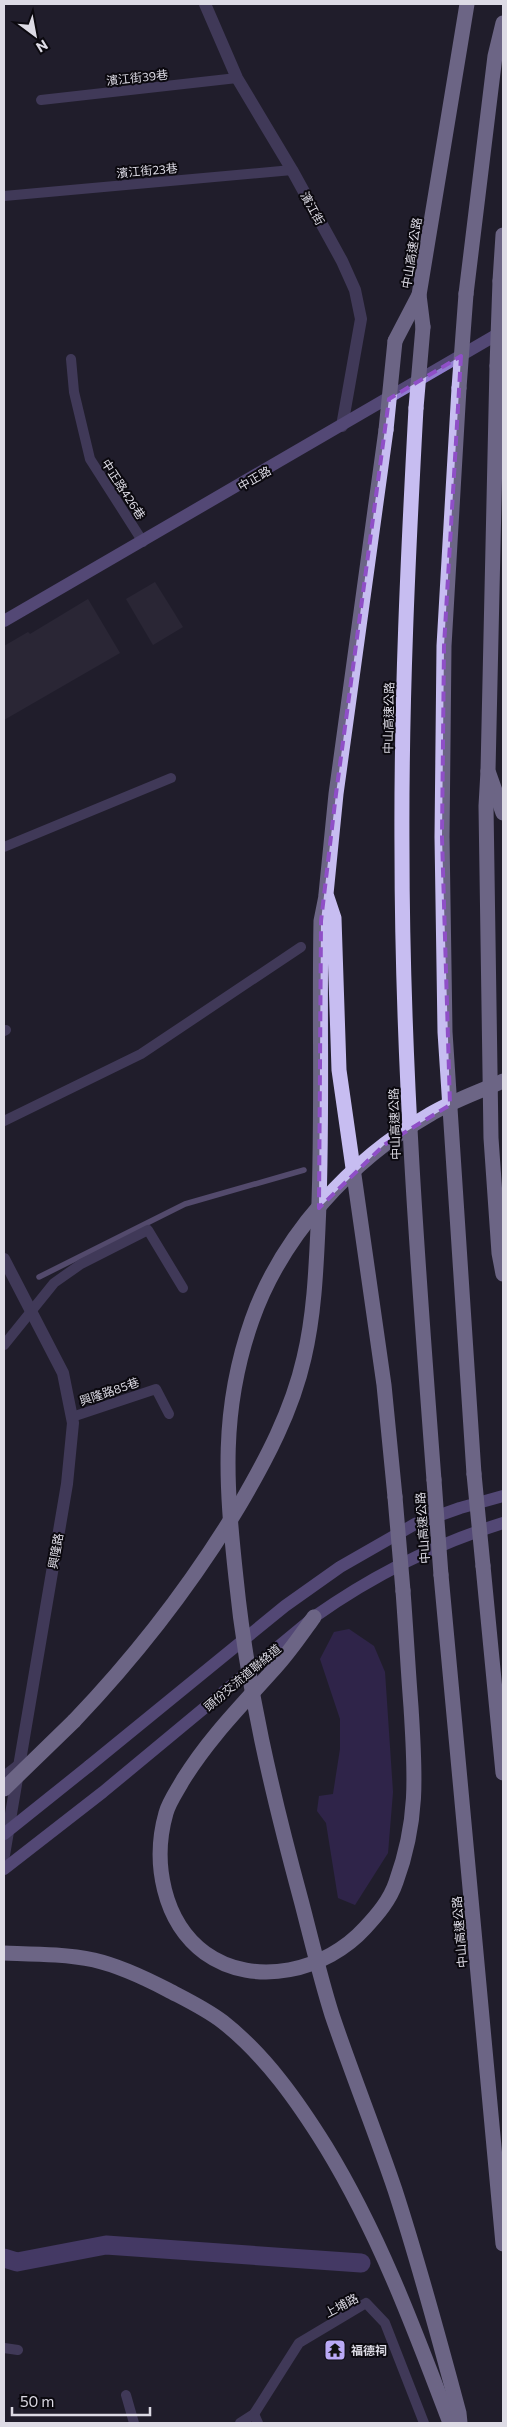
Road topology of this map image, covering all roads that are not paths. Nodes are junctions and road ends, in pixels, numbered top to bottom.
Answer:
1 (205, 4) edge
2 (467, 4) edge
3 (503, 23) edge
4 (237, 78) junction
5 (41, 100) dead end
6 (292, 170) junction
7 (4, 196) edge
8 (503, 235) edge
9 (419, 296) junction
10 (503, 332) edge
11 (70, 359) dead end
12 (342, 426) junction
13 (144, 542) junction
14 (4, 621) edge
15 (488, 771) junction
16 (171, 778) dead end
17 (503, 814) edge
18 (4, 847) edge
19 (326, 894) junction
20 (301, 947) dead end
21 (503, 1081) edge
22 (4, 1121) edge
23 (4, 1259) edge
24 (503, 1274) edge
25 (183, 1288) dead end
26 (31, 1311) junction
27 (4, 1345) edge
28 (169, 1414) dead end
29 (72, 1417) junction
30 (503, 1496) edge
31 (503, 1523) edge
32 (314, 1618) junction
33 (18, 1765) junction
34 (503, 1773) edge
35 (4, 1776) edge
36 (4, 1789) edge
37 (4, 1834) edge
38 (4, 1855) edge
39 (4, 1870) edge
40 (4, 1953) edge
41 (503, 2244) edge
42 (4, 2348) edge
43 (18, 2350) dead end
44 (126, 2394) dead end
45 (256, 2419) edge
46 (134, 2423) edge
47 (240, 2423) edge
48 (424, 2423) edge
49 (450, 2423) edge
50 (460, 2423) edge

1 - 4 street, 濱江街
2 - 9 highway, 中山高速公路
3 - 34 highway, bridge
4 - 5 lane, 濱江街39巷
4 - 6 street, 濱江街
6 - 7 lane, 濱江街23巷
6 - 12 street, 濱江街
8 - 15 highway, bridge
9 - 19 highway, bridge
9 - 41 highway, 中山高速公路, bridge
10 - 12 main road, 中正路
11 - 13 lane, 中正路426巷
12 - 13 main road, 中正路
13 - 14 main road, 中正路
15 - 17 highway
15 - 24 highway
16 - 18 lane
19 - 32 highway, bridge
19 - 36 highway, bridge
20 - 22 lane
21 - 50 highway, bridge
23 - 26 street, 興隆路
25 - 26 lane
26 - 27 lane
26 - 29 street, 興隆路
28 - 29 lane, 興隆路85巷
29 - 33 street, 興隆路
30 - 37 main road, bridge
31 - 32 main road, 頭份交流道聯絡道
32 - 39 main road, 頭份交流道聯絡道
33 - 35 lane
33 - 38 street, 興隆路
40 - 49 highway
42 - 43 lane
44 - 46 lane
45 - 47 lane, 上埔路
45 - 48 lane, 上埔路

